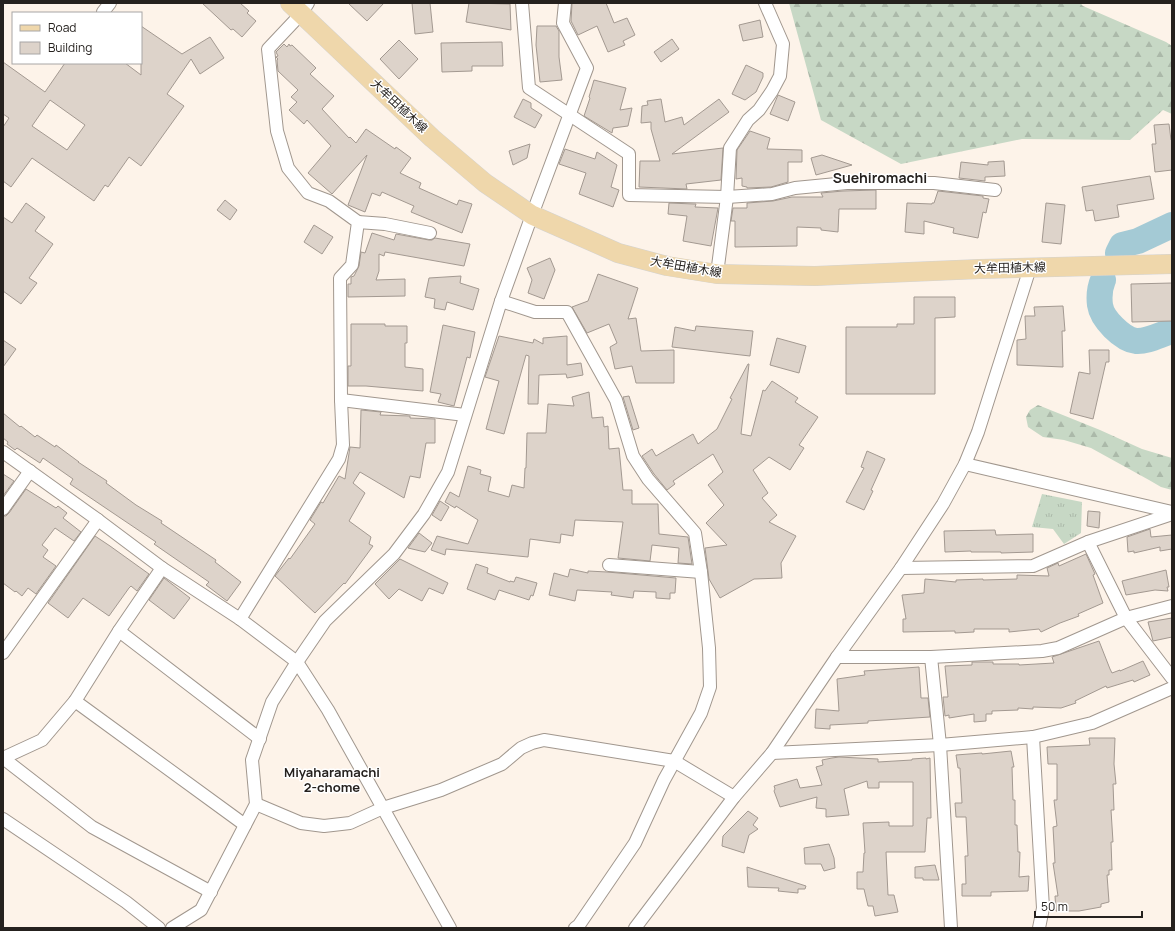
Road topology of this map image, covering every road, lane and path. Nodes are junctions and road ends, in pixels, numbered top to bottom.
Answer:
1 (522, 3) edge
2 (565, 3) edge
3 (765, 3) edge
4 (300, 7) edge
5 (571, 115) junction
6 (995, 190) dead end
7 (727, 197) junction
8 (532, 215) junction
9 (358, 222) junction
10 (430, 233) dead end
11 (1172, 264) edge
12 (1030, 268) junction
13 (717, 274) junction
14 (501, 301) junction
15 (341, 400) junction
16 (465, 415) junction
17 (3, 452) edge
18 (965, 464) junction
19 (30, 471) junction
20 (3, 509) edge
21 (1172, 513) edge
22 (98, 520) junction
23 (1088, 542) junction
24 (609, 565) dead end
25 (162, 568) junction
26 (901, 568) junction
27 (701, 572) junction
28 (1172, 606) edge
29 (1126, 618) junction
30 (240, 619) junction
31 (119, 631) junction
32 (3, 653) edge
33 (837, 657) junction
34 (931, 657) junction
35 (297, 662) junction
36 (1172, 678) edge
37 (1172, 688) edge
38 (75, 701) junction
39 (1033, 737) junction
40 (260, 739) junction
41 (940, 745) junction
42 (772, 753) junction
43 (3, 758) edge
44 (674, 761) junction
45 (734, 797) junction
46 (256, 804) junction
47 (383, 808) junction
48 (3, 819) edge
49 (245, 825) junction
50 (211, 892) junction
51 (188, 923) edge
52 (580, 927) edge
53 (160, 928) edge
54 (172, 928) edge
55 (449, 928) edge
56 (635, 928) edge
57 (951, 928) edge
58 (1039, 928) edge

1 - 5 street
2 - 5 street
3 - 7 street
4 - 8 main road, 大牟田植木線
4 - 9 street
5 - 7 street
5 - 8 street
6 - 7 street
7 - 13 street
8 - 13 main road, 大牟田植木線
8 - 14 street
9 - 10 street
9 - 15 street
11 - 12 main road, 大牟田植木線
12 - 13 main road, 大牟田植木線
12 - 18 street
14 - 16 street
14 - 27 street
15 - 16 street
15 - 30 street
16 - 35 street
17 - 19 street
18 - 21 street
18 - 26 street
19 - 20 street
19 - 22 street
21 - 23 street
22 - 25 street
22 - 32 street
23 - 26 street
23 - 29 street
24 - 27 street
25 - 30 street
25 - 31 street
26 - 33 street
27 - 44 street
28 - 29 street
29 - 34 street
29 - 36 street
30 - 35 street
31 - 38 street
31 - 40 street
33 - 34 street
33 - 42 street
34 - 41 street
35 - 40 street
35 - 47 street
37 - 39 street
38 - 43 street
38 - 49 street
39 - 41 street
39 - 58 street
40 - 46 street
41 - 42 street
41 - 57 street
42 - 45 street
43 - 50 street
44 - 45 street
44 - 47 street
44 - 52 street
45 - 56 street
46 - 47 street
46 - 49 street
47 - 55 street
48 - 53 street
49 - 50 street
50 - 51 street
51 - 54 street

